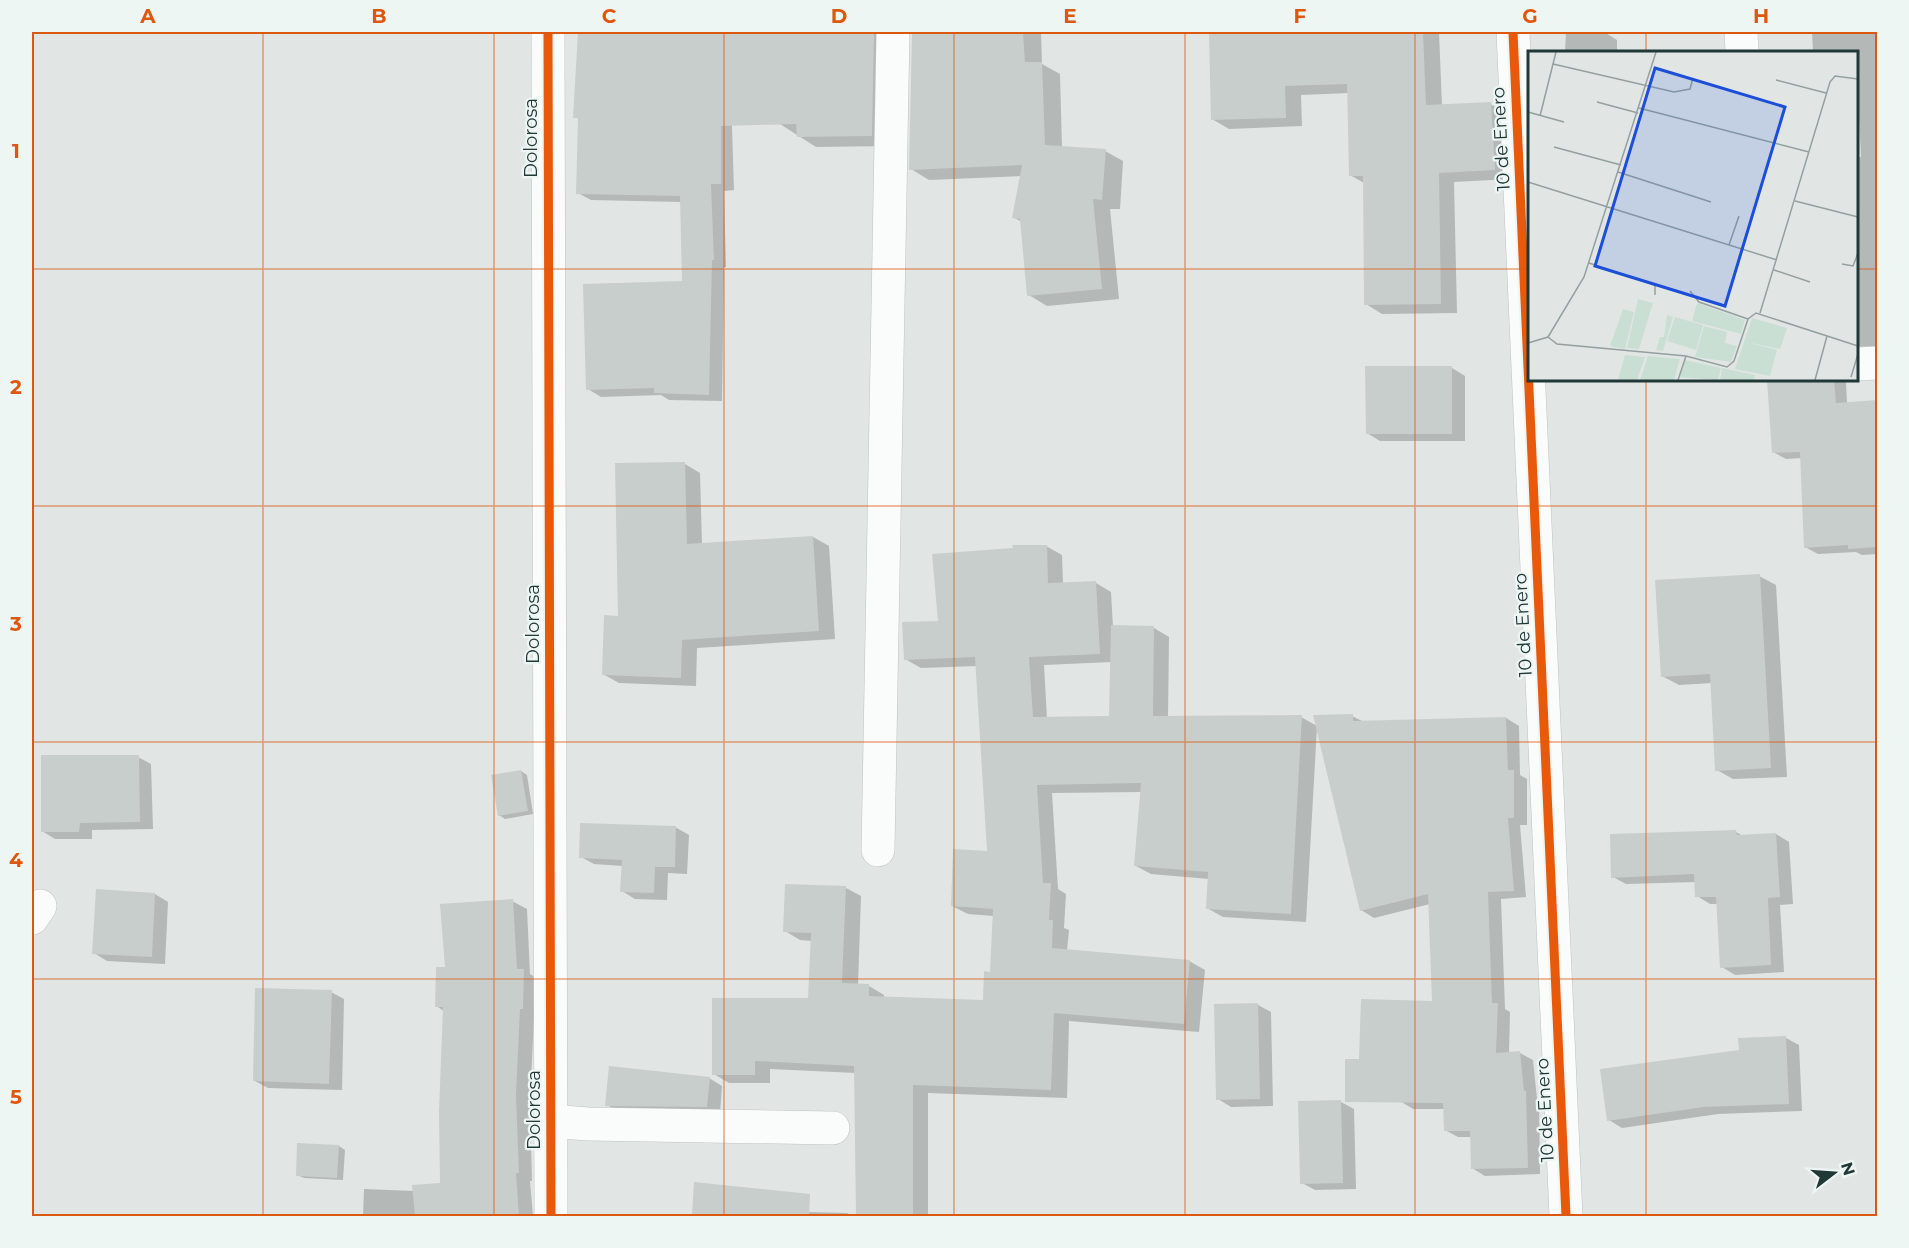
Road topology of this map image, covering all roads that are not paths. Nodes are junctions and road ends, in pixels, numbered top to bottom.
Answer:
1 (548, 32) edge
2 (893, 32) edge
3 (1513, 32) edge
4 (1741, 32) edge
5 (1742, 51) edge
6 (1878, 363) edge
7 (1858, 364) edge
8 (1528, 367) edge
9 (1529, 381) edge
10 (878, 850) dead end
11 (550, 1121) junction
12 (833, 1128) dead end
13 (550, 1216) edge
14 (1566, 1216) edge

1 - 11 street, Dolorosa
2 - 10 street
3 - 8 street, 10 de Enero
4 - 5 street
6 - 7 street
9 - 14 street, 10 de Enero
11 - 12 street
11 - 13 street, Dolorosa

